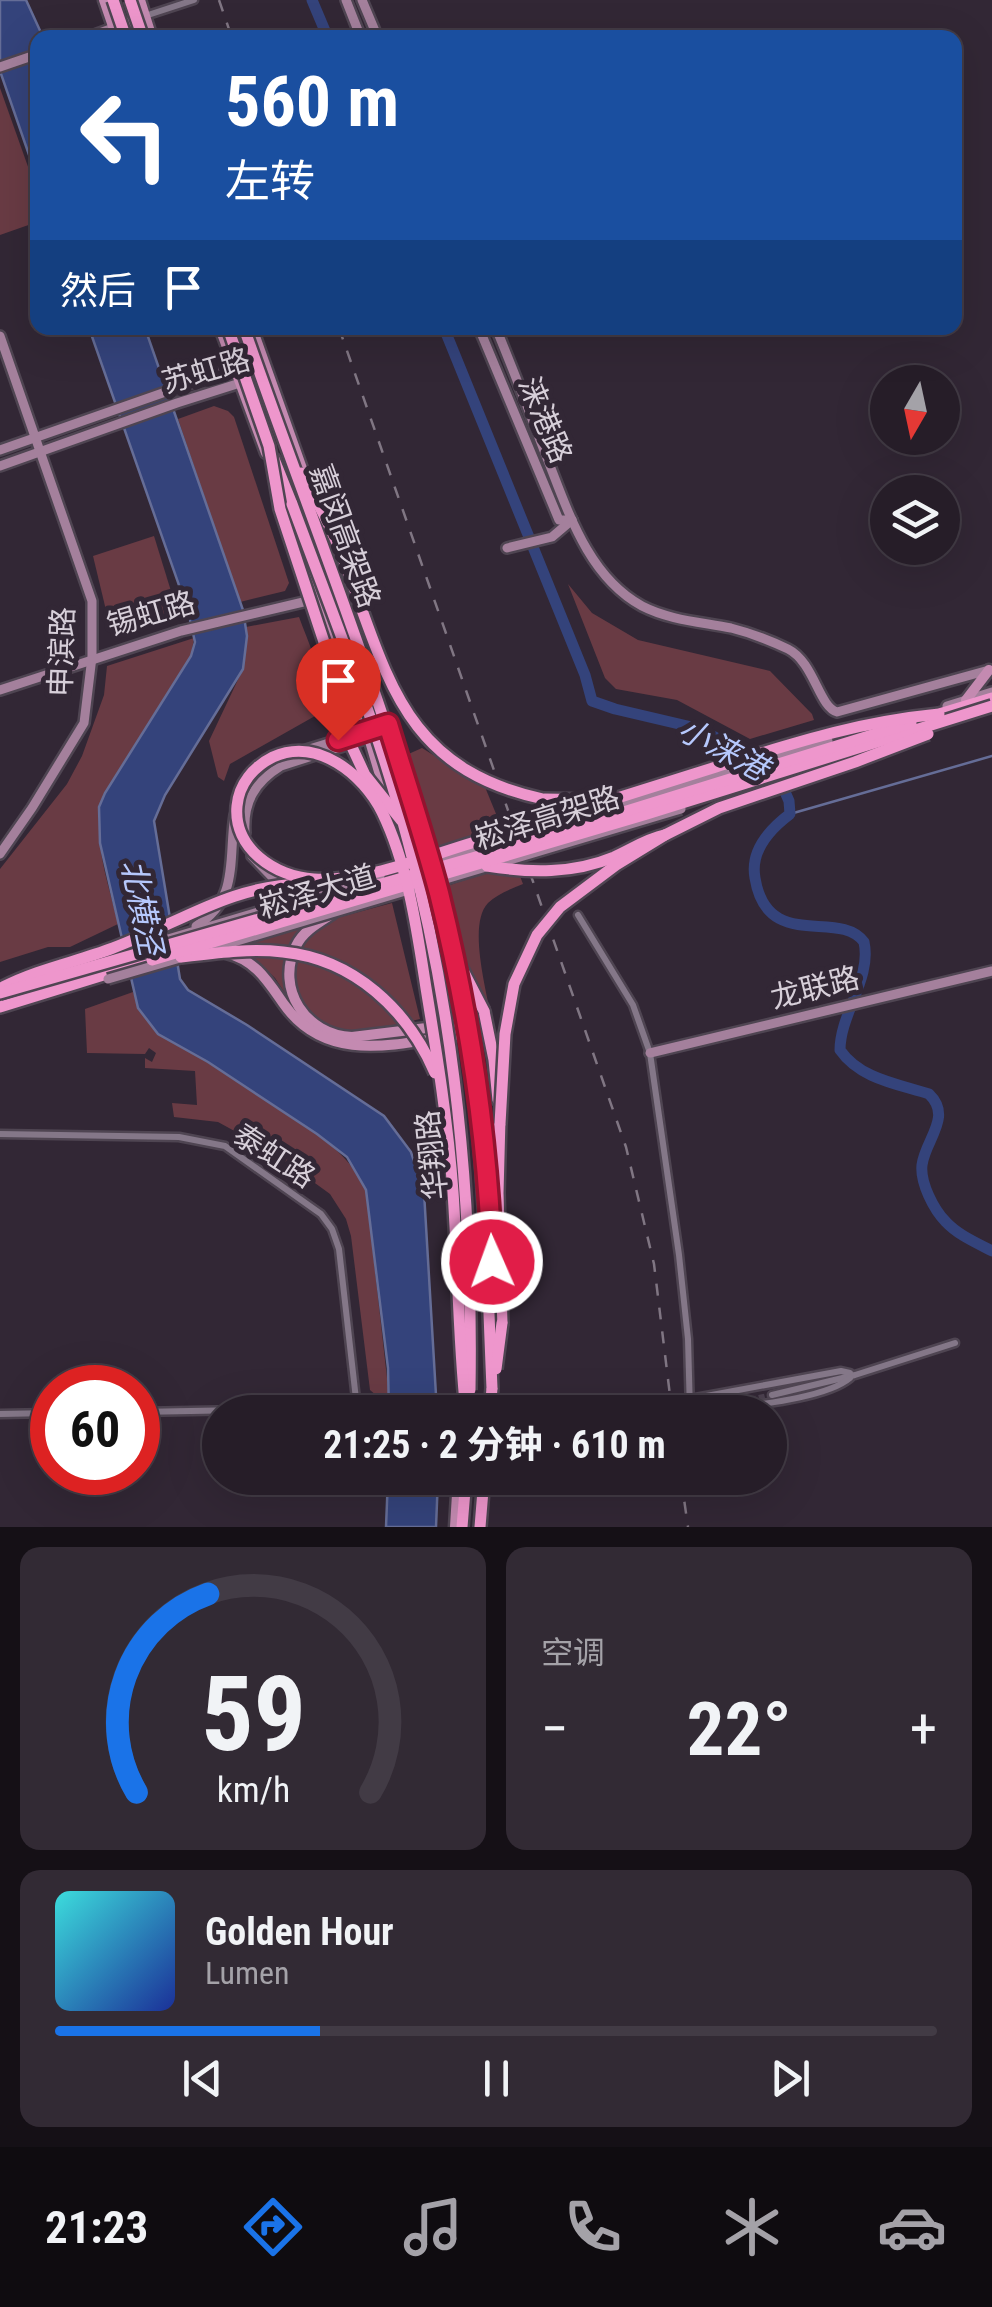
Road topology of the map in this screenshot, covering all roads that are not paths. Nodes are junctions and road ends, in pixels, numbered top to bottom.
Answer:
1 (104, 0) edge
2 (113, 0) edge
3 (130, 0) edge
4 (140, 0) edge
5 (194, 0) edge
6 (346, 0) edge
7 (362, 0) edge
8 (145, 16) junction
9 (114, 30) edge
10 (120, 30) edge
11 (123, 30) edge
12 (140, 30) edge
13 (149, 30) edge
14 (358, 30) edge
15 (375, 30) edge
16 (30, 57) edge
17 (0, 66) edge
18 (222, 335) edge
19 (230, 335) edge
20 (246, 335) edge
21 (254, 335) edge
22 (482, 335) edge
23 (499, 335) edge
24 (0, 336) edge
25 (234, 368) junction
26 (270, 380) junction
27 (240, 383) junction
28 (36, 437) junction
29 (284, 443) junction
30 (269, 446) junction
31 (0, 450) edge
32 (41, 452) junction
33 (0, 466) edge
34 (572, 520) junction
35 (507, 548) dead end
36 (319, 598) junction
37 (92, 658) junction
38 (991, 669) edge
39 (0, 690) edge
40 (992, 695) edge
41 (966, 700) junction
42 (992, 709) edge
43 (939, 714) junction
44 (389, 728) junction
45 (368, 734) junction
46 (252, 784) junction
47 (607, 800) junction
48 (665, 835) junction
49 (0, 854) edge
50 (338, 888) junction
51 (334, 913) junction
52 (578, 915) dead end
53 (181, 936) junction
54 (206, 950) junction
55 (152, 960) junction
56 (992, 970) edge
57 (0, 989) edge
58 (0, 1009) edge
59 (469, 1028) junction
60 (442, 1032) junction
61 (650, 1053) junction
62 (440, 1086) junction
63 (500, 1124) junction
64 (0, 1134) edge
65 (955, 1343) dead end
66 (855, 1374) junction
67 (492, 1388) junction
68 (356, 1395) edge
69 (465, 1395) edge
70 (466, 1395) edge
71 (467, 1395) edge
72 (492, 1395) edge
73 (492, 1395) edge
74 (690, 1395) edge
75 (712, 1395) edge
76 (772, 1395) tunnel mouth
77 (787, 1397) edge
78 (202, 1411) edge
79 (160, 1412) edge
80 (30, 1413) edge
81 (0, 1414) edge
82 (457, 1495) edge
83 (465, 1495) edge
84 (485, 1495) edge
85 (454, 1527) edge
86 (462, 1527) edge
87 (482, 1527) edge

1 - 9 main road
2 - 11 highway, bridge
3 - 12 highway, bridge
4 - 8 main road
5 - 8 street
6 - 14 main road
7 - 15 main road
8 - 10 main road
8 - 13 main road
16 - 17 main road
18 - 25 main road, 华翔路
19 - 30 highway, 嘉闵高架路, bridge
20 - 29 highway, 嘉闵高架路, bridge
21 - 26 main road, 华翔路
22 - 34 main road, 涞港路
23 - 34 main road
24 - 28 main road, 申滨路
25 - 26 main road, 苏虹路
25 - 27 main road, 华翔路
25 - 28 main road, 苏虹路
26 - 27 main road, 苏虹路
26 - 44 main road, 华翔路
27 - 32 main road, 苏虹路
27 - 36 main road, 华翔路
28 - 31 main road, 苏虹路
28 - 32 main road, 申滨路
29 - 47 highway, bridge
29 - 67 highway, 嘉闵高架路, bridge
30 - 48 highway, bridge
30 - 71 highway, 嘉闵高架路, bridge
32 - 33 main road, 苏虹路
32 - 37 main road, 申滨路
34 - 35 main road
34 - 38 main road
36 - 37 main road, 锡虹路
36 - 45 main road, 华翔路
37 - 39 main road, 锡虹路
37 - 49 main road, 申滨路
38 - 41 main road
40 - 41 main road, 崧泽大道
40 - 43 highway, 崧泽高架路
41 - 50 main road, 崧泽大道, bridge
42 - 48 highway, bridge
42 - 51 main road, 崧泽大道, bridge
42 - 55 highway, 崧泽高架路, bridge
43 - 47 highway, bridge
43 - 57 highway, 崧泽高架路, bridge
44 - 45 main road
44 - 59 main road, 华翔路
45 - 46 main road
45 - 60 main road, 华翔路
46 - 50 main road, bridge
46 - 53 main road, bridge
47 - 62 highway, bridge
48 - 63 highway, bridge
50 - 53 main road, 崧泽大道, bridge
51 - 54 main road, 崧泽大道, bridge
51 - 60 main road, bridge
52 - 61 street
53 - 57 main road, 崧泽大道, bridge
54 - 58 main road, 崧泽大道, bridge
54 - 60 main road, bridge
55 - 58 highway, 崧泽高架路, bridge
55 - 62 highway, bridge
56 - 61 main road, 龙联路
57 - 63 highway, bridge
59 - 60 main road
59 - 73 main road, 华翔路
60 - 70 main road, 华翔路
61 - 74 street
62 - 69 highway, bridge
63 - 67 highway, bridge
64 - 68 street, 泰虹路
65 - 66 street
66 - 75 street
66 - 76 street
66 - 77 street
67 - 72 highway, 嘉闵高架路
78 - 79 street
80 - 81 street
82 - 85 main road
83 - 86 highway
84 - 87 highway

